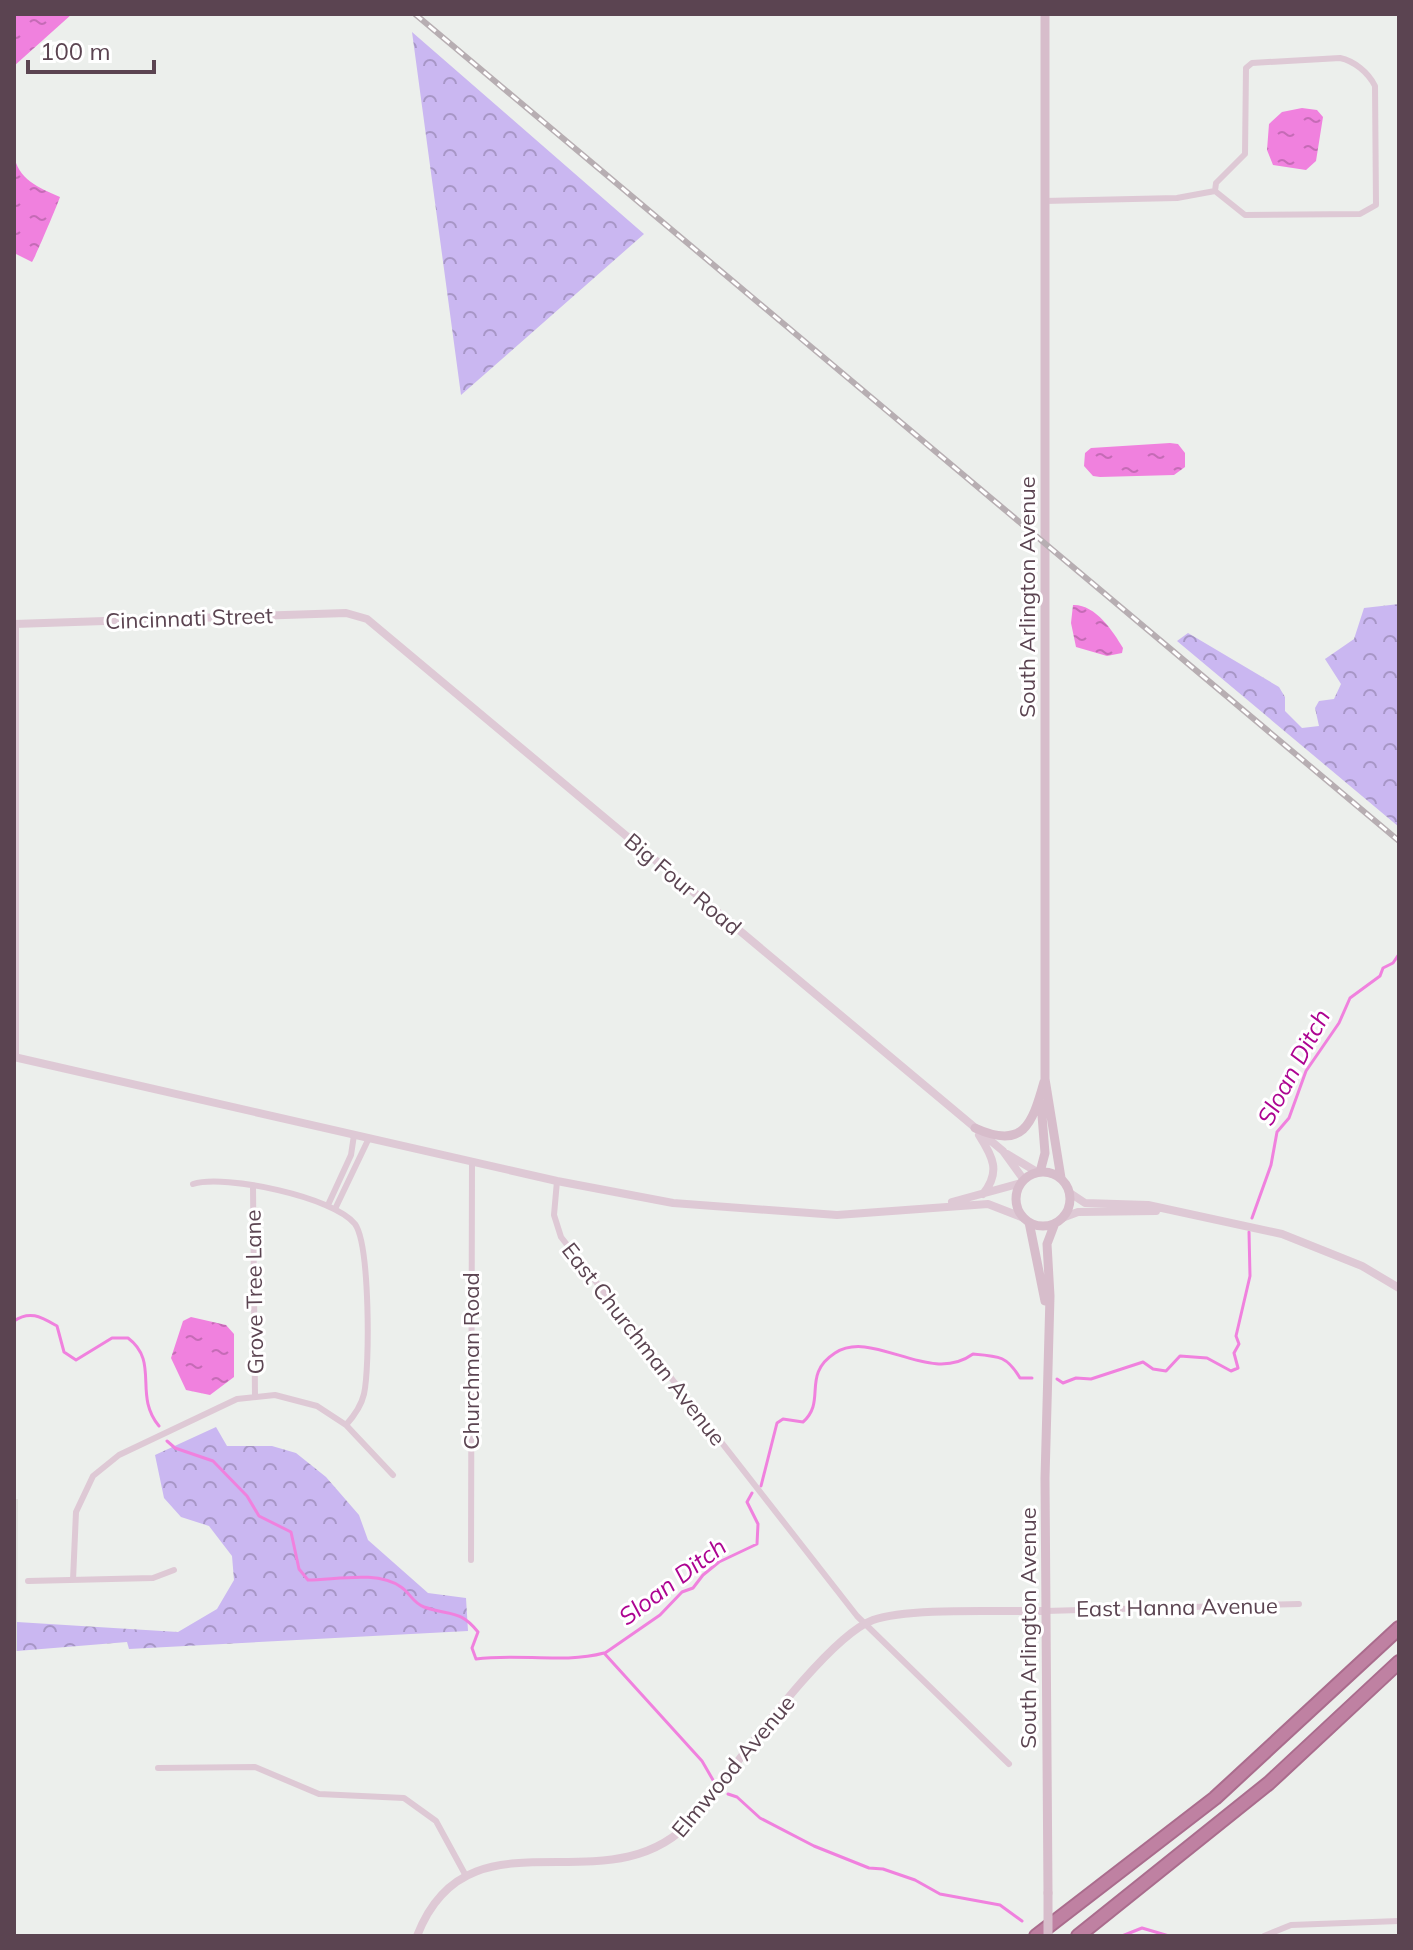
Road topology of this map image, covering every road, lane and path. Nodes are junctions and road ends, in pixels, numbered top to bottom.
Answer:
1 (1045, 14) edge
2 (1215, 191) junction
3 (1044, 201) junction
4 (363, 616) joint
5 (15, 624) edge
6 (15, 734) edge
7 (14, 821) edge
8 (15, 1057) edge
9 (1045, 1079) junction
10 (1041, 1095) junction
11 (975, 1128) junction
12 (354, 1135) junction
13 (369, 1138) junction
14 (1003, 1151) junction
15 (472, 1162) junction
16 (1038, 1172) junction
17 (1061, 1178) junction
18 (557, 1181) junction
19 (1022, 1182) junction
20 (193, 1184) dead end
21 (253, 1187) junction
22 (1070, 1193) junction
23 (983, 1195) junction
24 (332, 1207) junction
25 (1169, 1210) junction
26 (895, 1213) junction
27 (1027, 1220) junction
28 (1059, 1220) junction
29 (1399, 1288) edge
30 (1047, 1320) junction
31 (255, 1396) junction
32 (346, 1425) junction
33 (393, 1475) dead end
34 (471, 1560) dead end
35 (174, 1570) dead end
36 (73, 1580) junction
37 (28, 1581) dead end
38 (1299, 1604) dead end
39 (1045, 1611) junction
40 (864, 1623) junction
41 (1399, 1628) edge
42 (1399, 1662) edge
43 (1009, 1764) dead end
44 (158, 1768) dead end
45 (466, 1876) junction
46 (1399, 1921) edge
47 (417, 1936) edge
48 (1036, 1936) edge
49 (1048, 1936) edge
50 (1078, 1936) edge
51 (1264, 1936) edge

1 - 3 main road, South Arlington Avenue
2 - 2 street
2 - 3 street
3 - 9 main road, South Arlington Avenue
4 - 5 street, Cincinnati Street
4 - 11 street, Big Four Road
5 - 6 street
6 - 7 street
7 - 8 street
8 - 12 street
9 - 10 main road
9 - 17 main road, South Arlington Avenue
10 - 11 main road
10 - 16 main road
11 - 14 street, Big Four Road
11 - 23 street
12 - 13 street
12 - 24 street
13 - 15 street
13 - 24 street
14 - 16 street, Big Four Road
14 - 19 street, Big Four Road
15 - 18 street
15 - 34 street, Churchman Road
16 - 17 main road
16 - 19 main road
17 - 22 main road
18 - 26 street
18 - 40 street, East Churchman Avenue
19 - 23 street
19 - 27 main road
20 - 21 street
21 - 24 street
21 - 31 street, Grove Tree Lane
22 - 25 street
22 - 28 main road
23 - 26 street
24 - 32 street
25 - 28 street
25 - 29 street
26 - 27 street
27 - 28 main road
27 - 30 main road, South Arlington Avenue
28 - 30 main road, South Arlington Avenue
30 - 39 main road, South Arlington Avenue
31 - 32 street
31 - 36 street
32 - 33 street
35 - 36 street
36 - 37 street
38 - 39 street, East Hanna Avenue
39 - 40 street, East Hanna Avenue
39 - 49 main road, South Arlington Avenue, bridge
40 - 43 street, East Churchman Avenue
40 - 45 street, Elmwood Avenue
41 - 48 highway
42 - 50 highway
44 - 45 street
45 - 47 street, Elmwood Avenue
46 - 51 street

